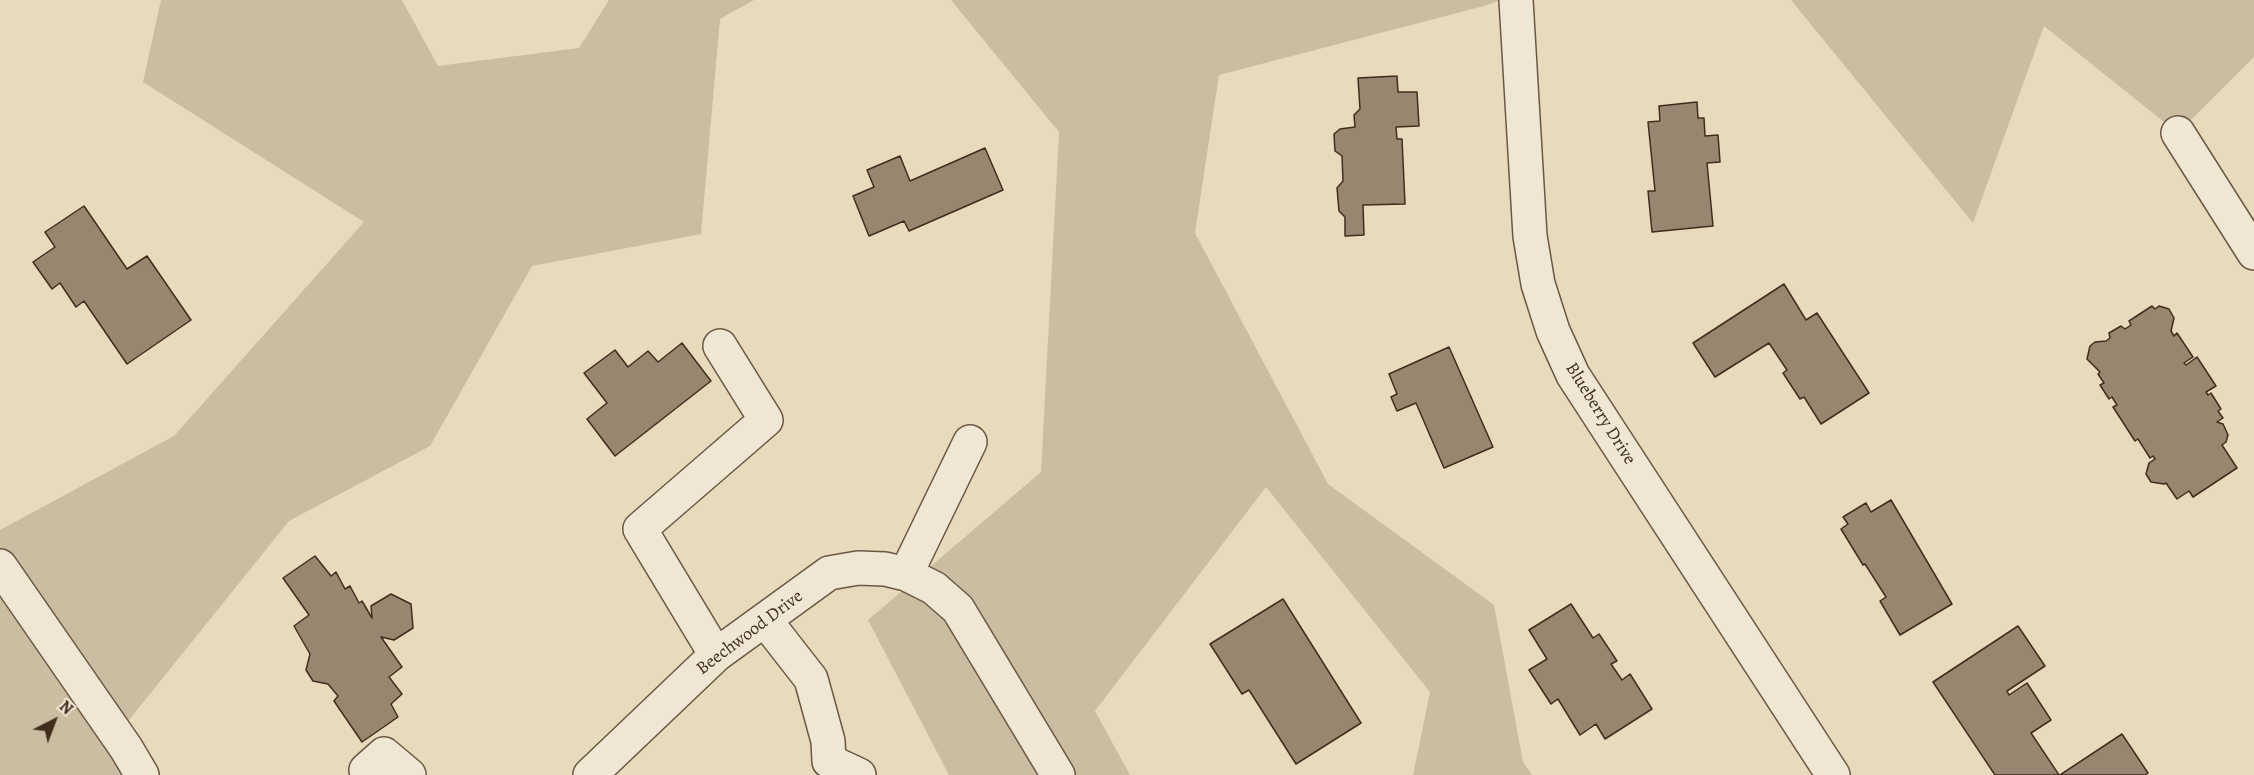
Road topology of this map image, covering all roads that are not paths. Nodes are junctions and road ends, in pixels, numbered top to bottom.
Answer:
1 (1516, 0) edge
2 (2178, 133) dead end
3 (2254, 253) edge
4 (720, 346) dead end
5 (970, 442) dead end
6 (0, 566) edge
7 (906, 574) junction
8 (765, 620) junction
9 (716, 655) junction
10 (366, 770) dead end
11 (142, 775) edge
12 (409, 775) edge
13 (590, 775) edge
14 (859, 775) edge
15 (1058, 775) edge
16 (1833, 775) edge

1 - 16 street, Blueberry Drive
2 - 3 street
4 - 9 street
5 - 7 street
6 - 11 street
7 - 8 street, Beechwood Drive
7 - 15 street, Beechwood Drive
8 - 9 street, Beechwood Drive
8 - 14 street
9 - 13 street, Beechwood Drive
10 - 12 street

